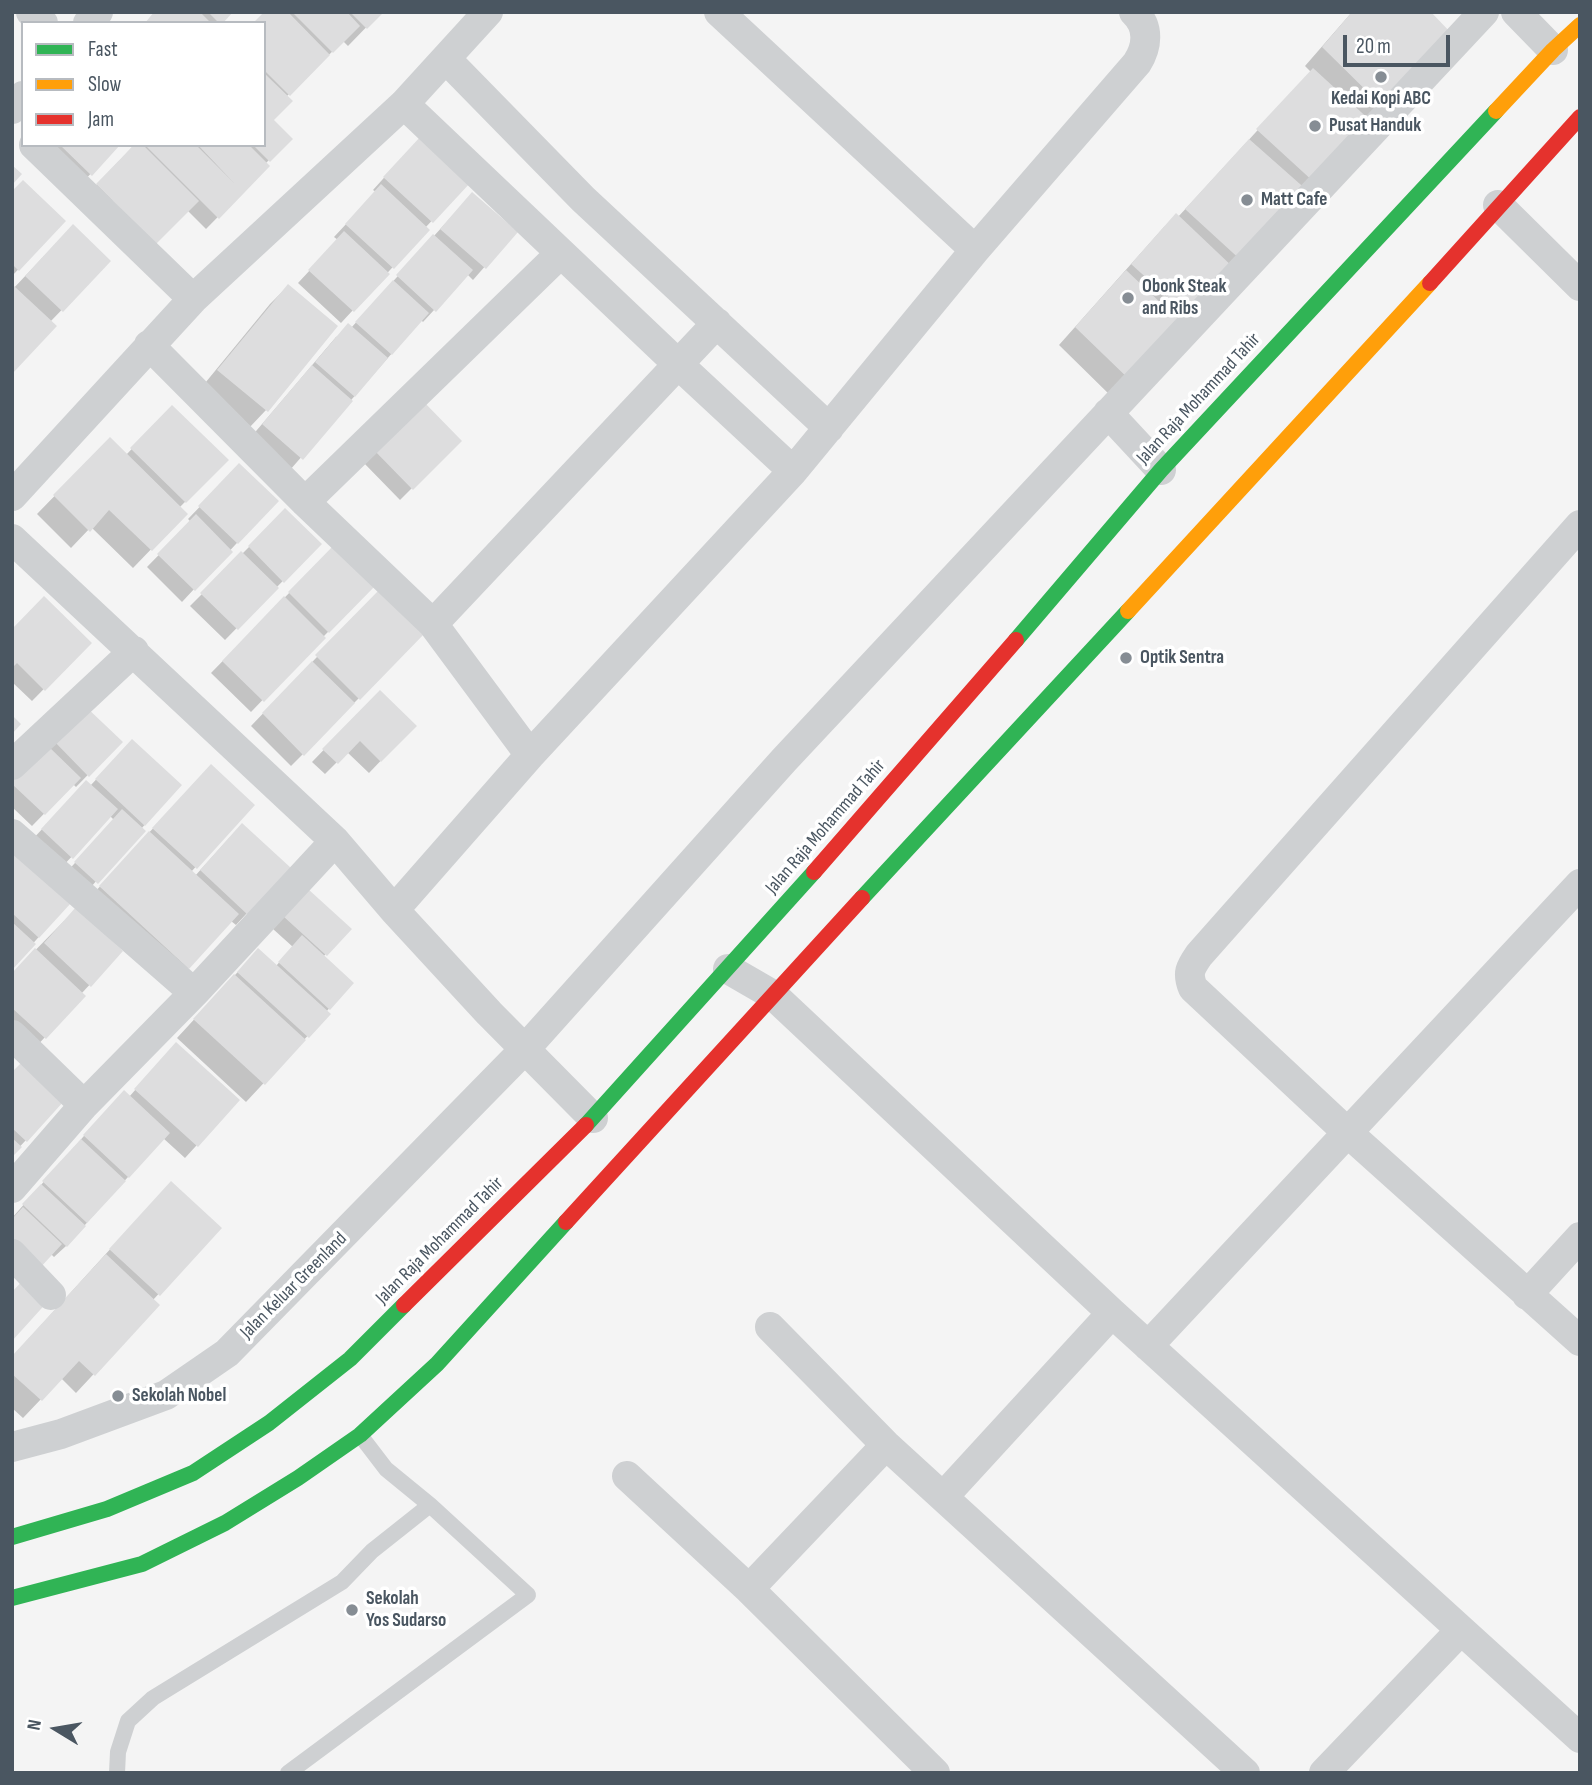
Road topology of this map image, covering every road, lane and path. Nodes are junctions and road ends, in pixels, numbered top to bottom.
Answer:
1 (719, 12) edge
2 (1134, 12) edge
3 (1484, 12) edge
4 (1516, 12) edge
5 (485, 13) edge
6 (1580, 24) edge
7 (1553, 50) junction
8 (446, 59) junction
9 (404, 104) junction
10 (1580, 117) edge
11 (36, 147) edge
12 (1498, 205) junction
13 (975, 250) junction
14 (561, 253) junction
15 (1580, 286) edge
16 (193, 299) junction
17 (717, 323) junction
18 (149, 345) junction
19 (679, 365) junction
20 (1108, 413) junction
21 (829, 428) junction
22 (1161, 470) junction
23 (793, 471) junction
24 (16, 484) edge
25 (305, 502) junction
26 (1580, 525) edge
27 (12, 539) edge
28 (432, 624) junction
29 (134, 651) junction
30 (530, 755) junction
31 (12, 765) edge
32 (12, 834) edge
33 (335, 841) junction
34 (1580, 884) edge
35 (394, 910) junction
36 (728, 969) junction
37 (194, 993) junction
38 (773, 995) junction
39 (12, 1035) edge
40 (525, 1049) junction
41 (84, 1105) junction
42 (593, 1118) junction
43 (1348, 1133) junction
44 (12, 1188) edge
45 (1580, 1237) edge
46 (12, 1254) edge
47 (51, 1295) dead end
48 (1527, 1295) junction
49 (1112, 1313) junction
50 (770, 1327) dead end
51 (1580, 1341) edge
52 (1148, 1346) junction
53 (360, 1435) junction
54 (886, 1445) junction
55 (12, 1447) edge
56 (627, 1476) dead end
57 (943, 1497) junction
58 (430, 1505) junction
59 (12, 1537) edge
60 (749, 1589) junction
61 (12, 1598) edge
62 (1461, 1630) junction
63 (1580, 1738) edge
64 (117, 1773) edge
65 (288, 1773) edge
66 (936, 1773) edge
67 (1245, 1773) edge
68 (1324, 1773) edge

1 - 13 street
2 - 13 street
3 - 20 street, Jalan Keluar Greenland
4 - 7 street
5 - 8 street
6 - 7 main road, Jalan Raja Mohammad Tahir
7 - 22 main road, Jalan Raja Mohammad Tahir
8 - 9 street
8 - 17 street
9 - 14 street
9 - 16 street
10 - 12 main road
11 - 16 street
12 - 15 street
12 - 38 main road
13 - 21 street
14 - 19 street
14 - 25 street
16 - 18 street
17 - 19 street
17 - 21 street
18 - 24 street
18 - 25 street
19 - 23 street
19 - 28 street
20 - 22 street
20 - 40 street, Jalan Keluar Greenland
21 - 23 street
22 - 36 main road, Jalan Raja Mohammad Tahir
23 - 30 street
25 - 28 street
26 - 43 street
27 - 29 street
28 - 30 street
29 - 31 street
29 - 33 street
30 - 35 street
32 - 37 street
33 - 35 street
33 - 37 street
34 - 43 street
35 - 40 street
36 - 38 street
36 - 42 main road, Jalan Raja Mohammad Tahir
37 - 41 street
38 - 49 street
38 - 53 main road
39 - 41 street
40 - 42 street
40 - 55 street, Jalan Keluar Greenland
41 - 44 street
42 - 59 main road, Jalan Raja Mohammad Tahir
43 - 48 street
43 - 52 street
45 - 48 street
46 - 47 street
48 - 51 street
49 - 52 street
49 - 57 street
50 - 54 street
52 - 62 street
53 - 58 lane
53 - 61 main road
54 - 57 street
54 - 60 street
56 - 60 street
57 - 67 street
58 - 64 lane
58 - 65 lane
60 - 66 street
62 - 63 street
62 - 68 street

